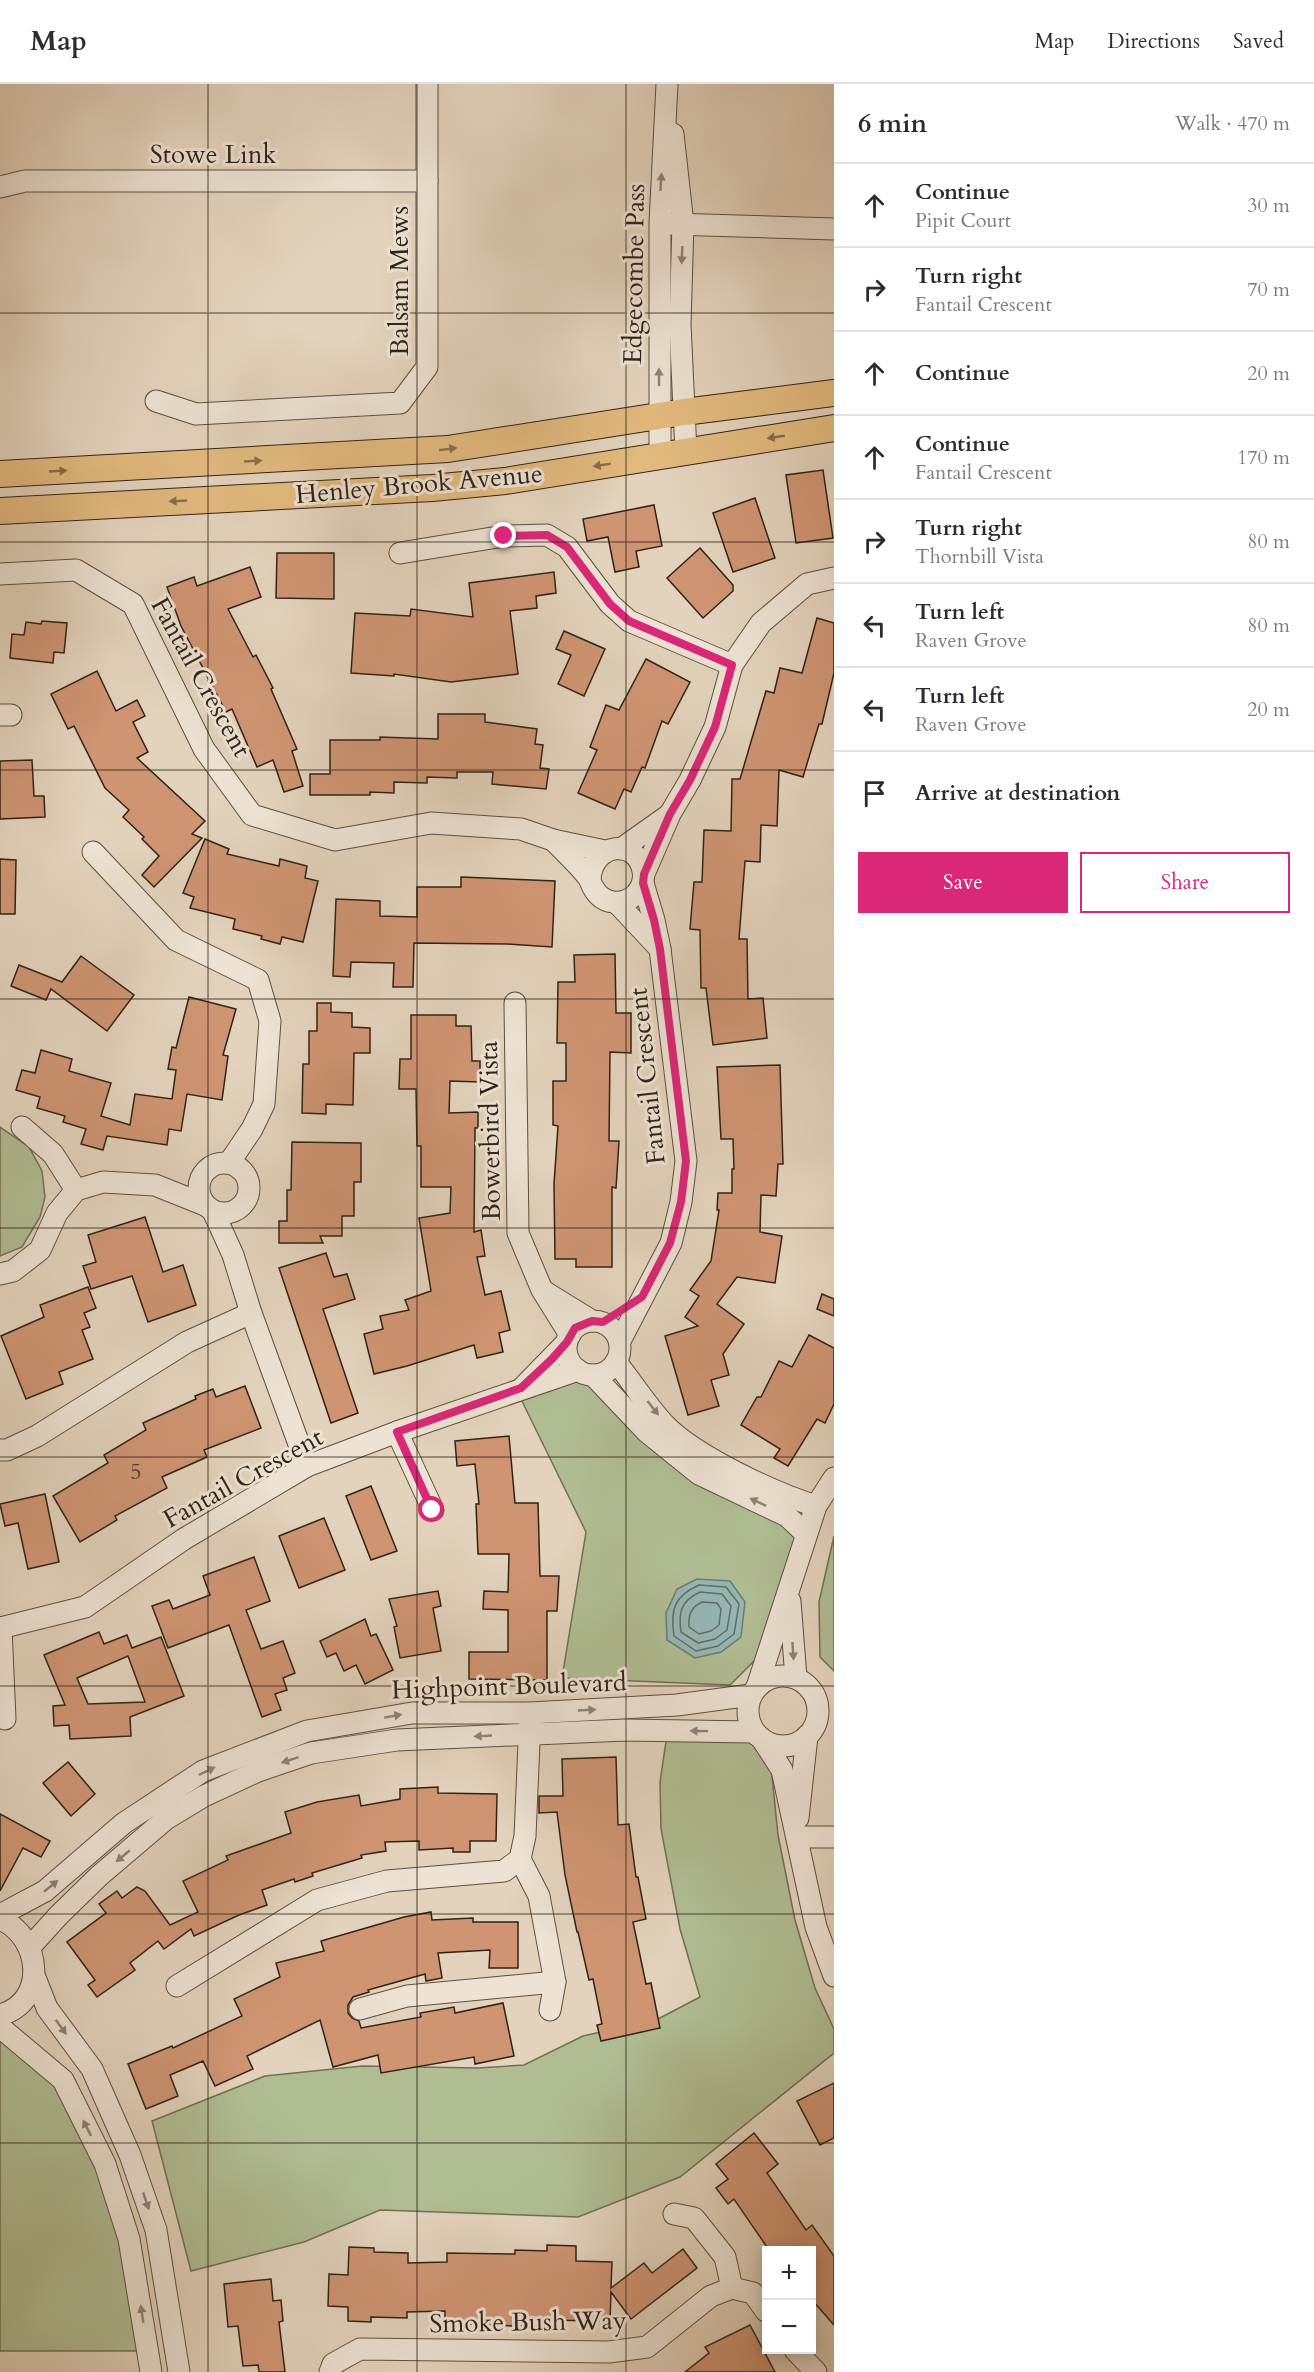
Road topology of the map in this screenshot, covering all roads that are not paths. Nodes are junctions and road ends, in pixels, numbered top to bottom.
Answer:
1 (427, 84) edge
2 (667, 88) edge
3 (427, 181) junction
4 (0, 187) edge
5 (660, 224) junction
6 (683, 224) junction
7 (834, 229) edge
8 (834, 393) edge
9 (156, 401) dead end
10 (672, 414) junction
11 (834, 429) edge
12 (686, 452) junction
13 (660, 456) junction
14 (0, 474) edge
15 (0, 511) edge
16 (400, 553) dead end
17 (0, 574) edge
18 (834, 578) edge
19 (732, 665) junction
20 (670, 814) junction
21 (553, 840) junction
22 (613, 850) junction
23 (93, 852) dead end
24 (643, 878) junction
25 (590, 879) junction
26 (617, 903) junction
27 (660, 949) junction
28 (515, 1003) dead end
29 (21, 1127) dead end
30 (237, 1168) junction
31 (205, 1171) junction
32 (155, 1185) junction
33 (76, 1190) junction
34 (209, 1208) junction
35 (234, 1212) junction
36 (233, 1255) junction
37 (0, 1274) edge
38 (542, 1290) junction
39 (642, 1297) junction
40 (251, 1313) junction
41 (598, 1322) junction
42 (568, 1338) junction
43 (620, 1341) junction
44 (616, 1362) junction
45 (585, 1372) junction
46 (521, 1388) junction
47 (397, 1432) junction
48 (0, 1450) edge
49 (308, 1466) junction
50 (834, 1478) edge
51 (816, 1506) junction
52 (432, 1510) dead end
53 (806, 1534) junction
54 (789, 1582) junction
55 (0, 1628) edge
56 (796, 1678) junction
57 (754, 1691) junction
58 (824, 1697) edge
59 (5, 1719) dead end
60 (530, 1723) junction
61 (834, 1728) edge
62 (809, 1734) junction
63 (760, 1737) junction
64 (796, 1837) junction
65 (834, 1837) edge
66 (520, 1859) junction
67 (0, 1917) edge
68 (30, 1947) junction
69 (34, 1975) junction
70 (834, 1976) edge
71 (555, 1982) junction
72 (177, 1986) dead end
73 (360, 2009) dead end
74 (550, 2010) dead end
75 (0, 2015) edge
76 (0, 2026) edge
77 (674, 2214) dead end
78 (732, 2288) junction
79 (762, 2306) edge
80 (800, 2354) edge
81 (151, 2372) edge
82 (179, 2372) edge
83 (330, 2372) edge
84 (816, 2372) edge

1 - 3 street, Balsam Mews
5 -> 2 street, Edgecombe Pass
2 - 6 street, Edgecombe Pass
3 - 4 street, Stowe Link
3 - 9 street, Balsam Mews
5 - 6 street
10 -> 5 street, Edgecombe Pass
6 - 7 street
6 -> 10 street, Edgecombe Pass
8 - 10 main road, Henley Brook Avenue
10 - 12 street, Edgecombe Pass
10 - 13 street, Edgecombe Pass
14 -> 10 main road, Henley Brook Avenue
11 -> 12 main road, Henley Brook Avenue
12 - 13 main road, Henley Brook Avenue
13 -> 15 main road, Henley Brook Avenue
16 - 19 street
17 - 21 street, Fantail Crescent
18 - 19 street
19 - 20 street
20 - 22 street
20 - 24 street
21 - 22 street, Fantail Crescent
21 - 25 street, Fantail Crescent
22 - 24 street
22 - 25 street
23 - 30 street
24 - 26 street
24 - 27 street, Fantail Crescent
25 - 26 street
26 - 27 street, Fantail Crescent
27 - 39 street, Fantail Crescent
28 - 38 street, Bowerbird Vista
29 - 33 street
30 - 31 street
30 - 35 street
31 - 32 street
31 - 34 street
32 - 33 street
32 - 34 street
33 - 37 street
34 - 35 street
34 - 36 street
35 - 36 street
36 - 40 street
38 - 41 street
38 - 42 street, Bowerbird Vista
39 - 41 street, Fantail Crescent
39 - 43 street, Fantail Crescent
40 - 48 street
40 - 49 street
41 - 42 street
41 - 43 street
42 - 45 street
42 - 46 street, Fantail Crescent
43 - 44 street
44 - 45 street
44 -> 51 street
45 - 46 street, Fantail Crescent
53 -> 45 street
46 - 47 street, Fantail Crescent
47 - 49 street, Fantail Crescent
47 - 52 street
49 - 55 street, Fantail Crescent
50 - 51 street
51 - 53 street
53 - 54 street
54 -> 56 street
54 - 57 street
55 - 59 street
56 - 57 street
56 - 58 street
60 -> 57 street, Highpoint Boulevard
57 - 63 street
58 - 62 street
63 -> 60 street, Highpoint Boulevard
60 - 66 street
67 -> 60 street, Highpoint Boulevard
60 -> 68 street, Highpoint Boulevard
61 - 62 street
62 - 63 street
62 - 64 street
63 - 64 street
64 - 65 street
64 - 70 street
66 - 71 street
66 - 72 street
67 - 68 street
68 - 69 street
69 - 75 street
69 -> 82 street
71 - 73 street
71 - 74 street
81 -> 76 street
77 - 78 street
78 - 79 street
78 - 83 street, Smoke Bush Way
80 - 84 street

